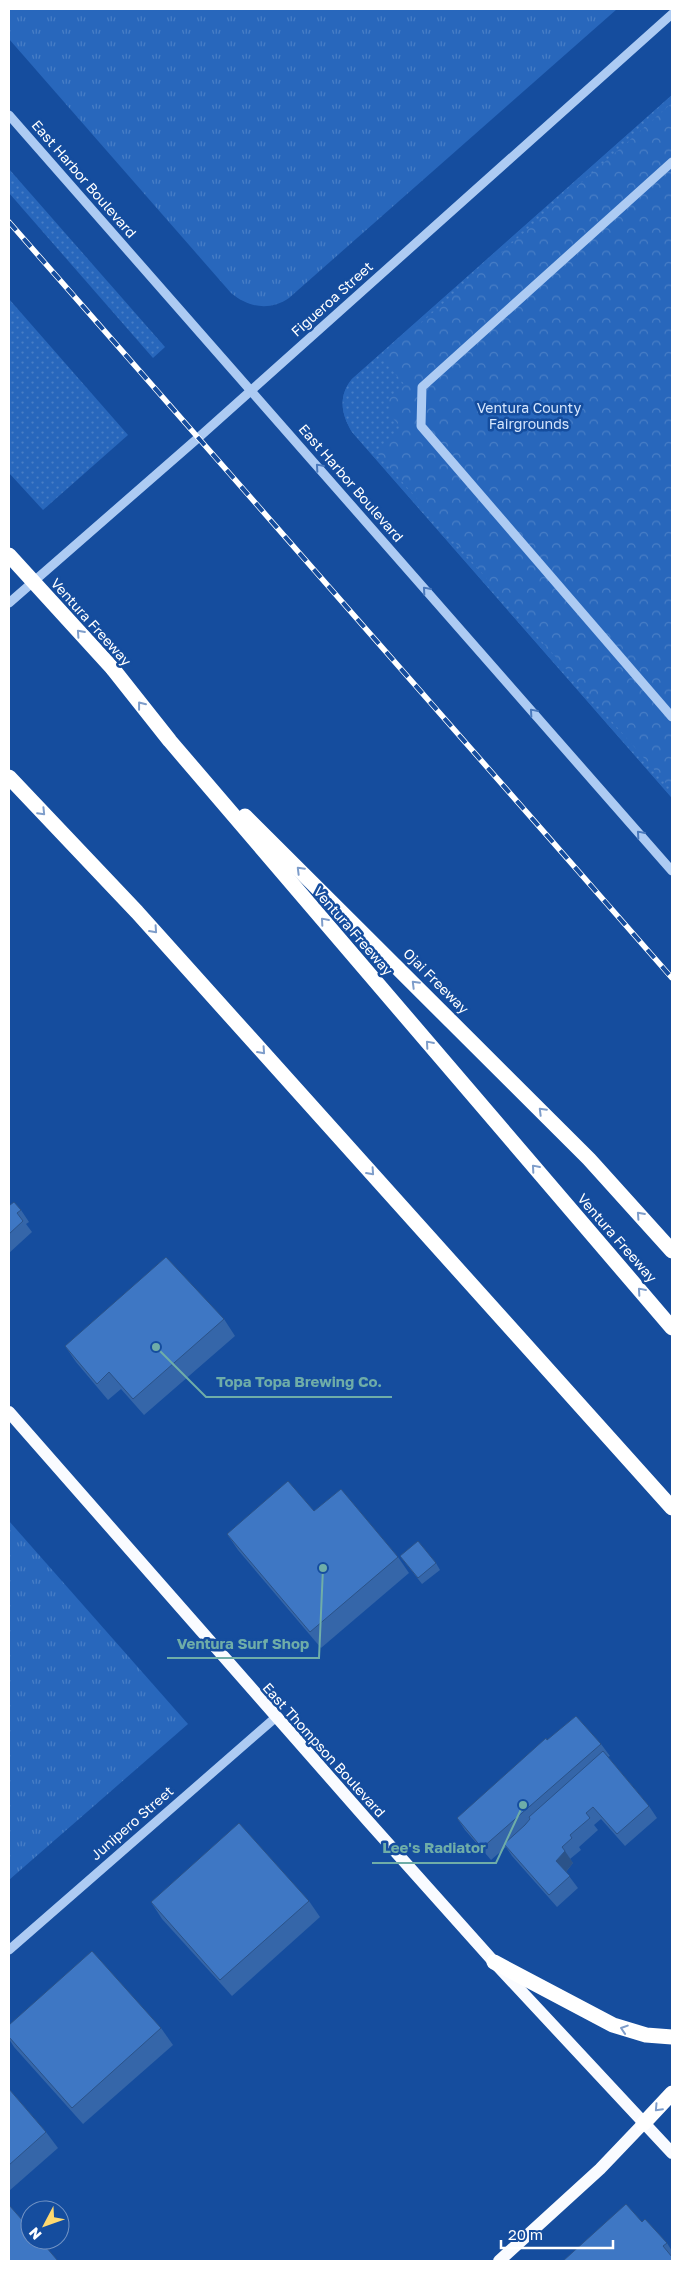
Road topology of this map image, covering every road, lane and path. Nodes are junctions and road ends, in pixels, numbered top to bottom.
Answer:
1 (672, 14) edge
2 (9, 114) edge
3 (672, 162) edge
4 (251, 390) junction
5 (9, 555) edge
6 (9, 603) edge
7 (672, 717) edge
8 (170, 741) junction
9 (9, 777) edge
10 (672, 871) edge
11 (672, 1251) edge
12 (672, 1328) edge
13 (9, 1412) edge
14 (672, 1508) edge
15 (275, 1718) junction
16 (9, 1950) edge
17 (494, 1962) junction
18 (672, 2037) edge
19 (672, 2093) edge
20 (643, 2124) junction
21 (672, 2153) edge
22 (499, 2261) edge

1 - 4 street, Figueroa Street
2 - 4 street, East Harbor Boulevard
3 - 7 street
4 - 6 street, Figueroa Street
10 -> 4 street, East Harbor Boulevard
8 -> 5 highway, Ventura Freeway, bridge
11 -> 8 highway, Ojai Freeway
12 -> 8 highway, Ventura Freeway
9 -> 14 highway
13 - 15 main road, East Thompson Boulevard
15 - 16 street, Junipero Street
15 - 17 main road, East Thompson Boulevard
18 -> 17 highway
17 - 20 main road, East Thompson Boulevard
19 -> 20 highway
20 - 21 main road, East Thompson Boulevard
20 - 22 main road

